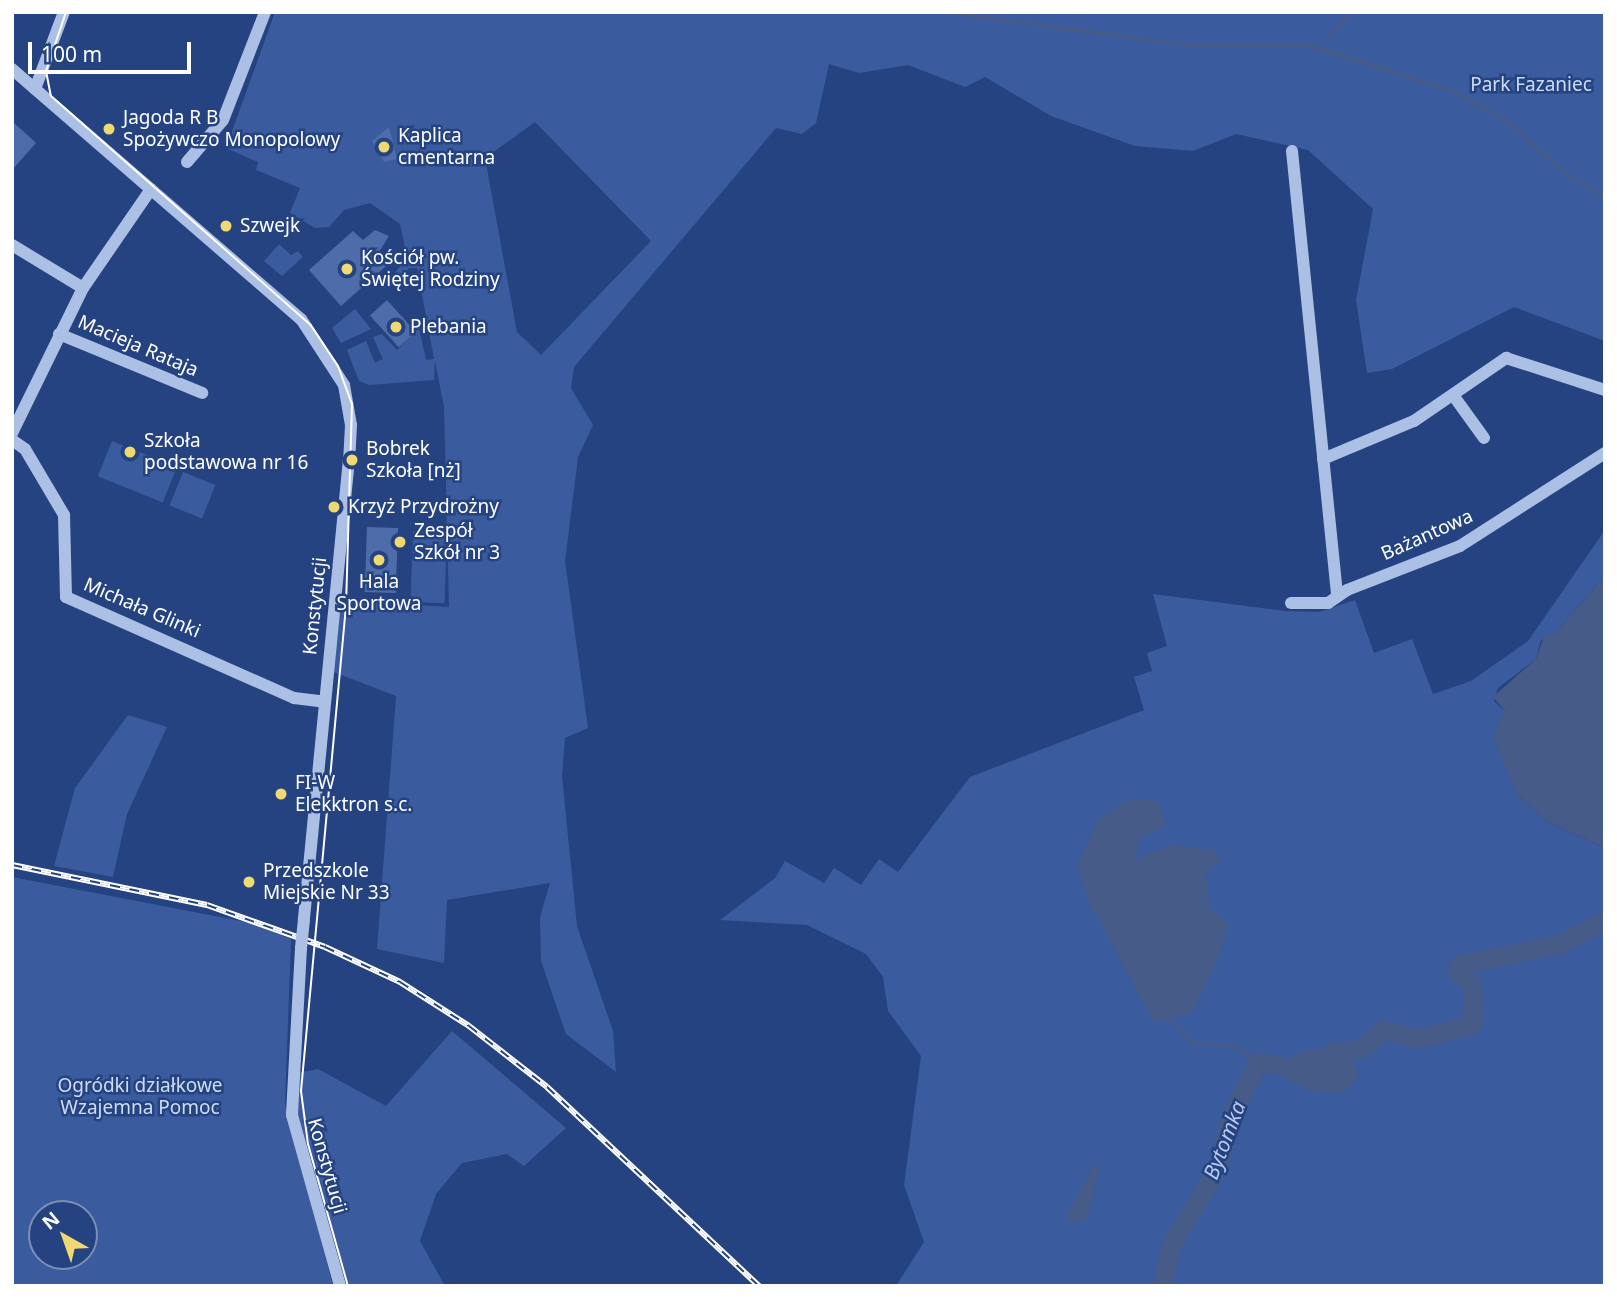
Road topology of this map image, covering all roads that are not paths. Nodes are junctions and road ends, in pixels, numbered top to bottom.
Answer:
1 (64, 12) edge
2 (265, 12) edge
3 (12, 69) edge
4 (35, 89) junction
5 (1292, 151) dead end
6 (187, 162) dead end
7 (151, 189) junction
8 (12, 245) edge
9 (83, 288) junction
10 (59, 334) junction
11 (1605, 390) edge
12 (202, 393) dead end
13 (1453, 395) junction
14 (12, 433) edge
15 (1484, 438) dead end
16 (12, 440) edge
17 (1605, 453) edge
18 (1323, 459) junction
19 (1337, 596) junction
20 (1291, 603) dead end
21 (325, 702) junction
22 (340, 1286) edge

1 - 4 street
2 - 6 street
3 - 4 street, Konstytucji
4 - 7 street, Konstytucji
5 - 18 street
7 - 9 street
7 - 21 street, Konstytucji
8 - 9 street
9 - 10 street
10 - 12 street, Macieja Rataja
10 - 14 street
11 - 13 street
13 - 15 street
13 - 18 street
16 - 21 street, Michała Glinki
17 - 19 street, Bażantowa
18 - 19 street
19 - 20 street, Bażantowa
21 - 22 street, Konstytucji, bridge

